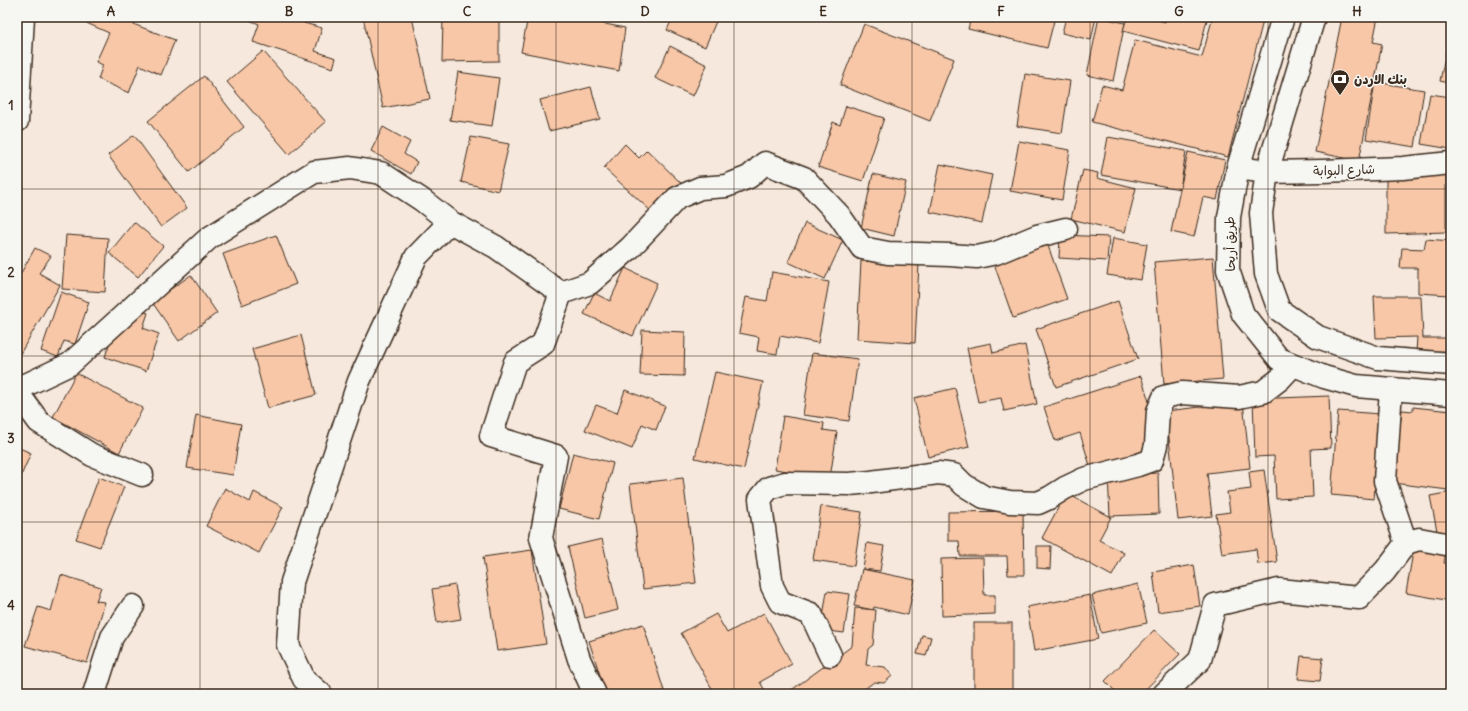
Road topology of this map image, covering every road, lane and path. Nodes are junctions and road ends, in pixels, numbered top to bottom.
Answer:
1 (23, 17) edge
2 (1283, 17) edge
3 (1314, 17) edge
4 (17, 121) edge
5 (1451, 163) edge
6 (1238, 168) junction
7 (1267, 172) junction
8 (450, 222) junction
9 (1066, 229) dead end
10 (561, 292) junction
11 (1451, 364) edge
12 (1293, 365) junction
13 (17, 386) edge
14 (1391, 389) junction
15 (17, 392) edge
16 (1451, 394) edge
17 (142, 475) dead end
18 (1406, 543) junction
19 (1451, 545) edge
20 (133, 606) dead end
21 (830, 655) dead end
22 (94, 694) edge
23 (321, 694) edge
24 (595, 694) edge
25 (1164, 694) edge

1 - 4 street
2 - 6 street, طريق أريحا
3 - 7 street
5 - 7 street, شارع البوابة
6 - 7 street, شارع البوابة
6 - 12 street, طريق أريحا
7 - 11 street
8 - 10 street
8 - 13 street
8 - 23 street
9 - 10 street
10 - 24 street
12 - 14 street, طريق أريحا
12 - 21 street
14 - 16 street, طريق أريحا
14 - 18 street
15 - 17 street
18 - 19 street
18 - 25 street
20 - 22 street

